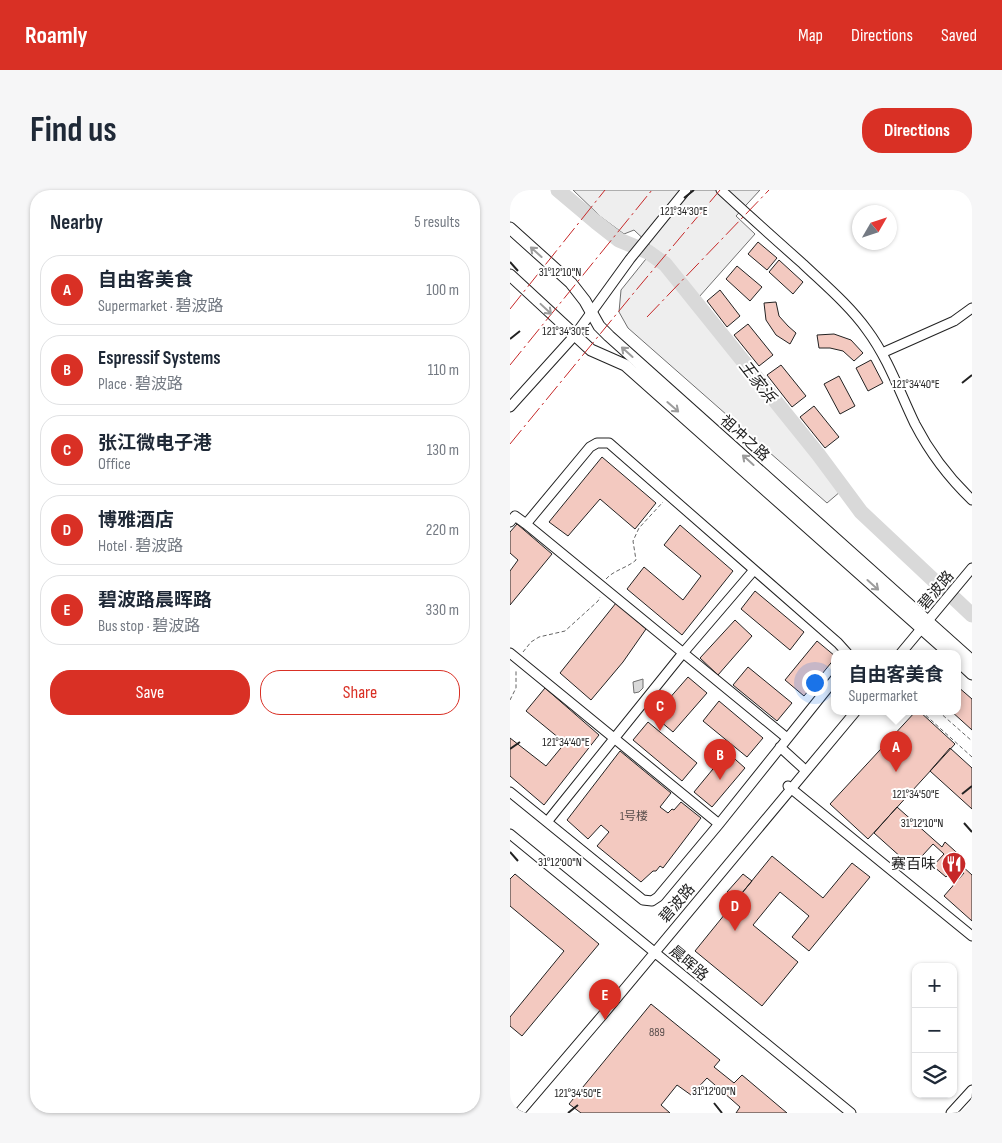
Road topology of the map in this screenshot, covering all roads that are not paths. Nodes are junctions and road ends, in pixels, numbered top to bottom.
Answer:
1 (686, 190) edge
2 (721, 190) edge
3 (510, 228) edge
4 (510, 275) edge
5 (972, 308) edge
6 (591, 314) junction
7 (574, 334) junction
8 (882, 353) junction
9 (510, 407) edge
10 (972, 500) edge
11 (510, 522) edge
12 (526, 524) junction
13 (972, 568) edge
14 (754, 570) junction
15 (925, 625) junction
16 (844, 650) edge
17 (904, 650) edge
18 (946, 650) edge
19 (958, 650) edge
20 (510, 653) edge
21 (683, 653) junction
22 (961, 653) edge
23 (972, 661) edge
24 (961, 664) edge
25 (972, 674) edge
26 (831, 684) edge
27 (848, 715) edge
28 (852, 715) edge
29 (615, 738) junction
30 (787, 738) junction
31 (780, 747) junction
32 (803, 768) junction
33 (789, 787) junction
34 (510, 792) edge
35 (547, 822) junction
36 (719, 824) junction
37 (510, 834) edge
38 (972, 936) edge
39 (653, 951) junction
40 (972, 1090) edge
41 (514, 1113) edge
42 (519, 1113) edge
43 (851, 1113) edge
44 (951, 1113) edge

1 - 6 street
2 - 8 street
6 -> 3 main road, 祖冲之路
4 -> 7 main road, 祖冲之路
5 - 8 street
6 - 7 street
15 -> 6 main road, 祖冲之路
7 - 9 street
7 -> 15 main road, 祖冲之路
8 - 10 street
11 - 12 street
12 - 14 street
12 - 21 street
13 - 15 street, 碧波路
14 - 16 street
14 - 21 street
15 - 17 street, 碧波路
15 - 18 main road, 祖冲之路
15 - 19 main road, 祖冲之路
20 - 29 street
21 - 29 street
21 - 30 street
22 - 23 main road, 祖冲之路
24 - 25 main road
26 - 30 street
27 - 32 street, 碧波路
28 - 33 street, 碧波路
29 - 35 street
29 - 36 street
30 - 31 street
31 - 32 street
31 - 36 street
32 - 33 street, 碧波路
33 - 38 street
33 - 39 street, 碧波路
34 - 35 street
35 - 36 street
37 - 39 street, 晨晖路
39 - 41 street, 碧波路
39 - 42 street, 碧波路
39 - 43 street, 晨晖路
40 - 44 street

